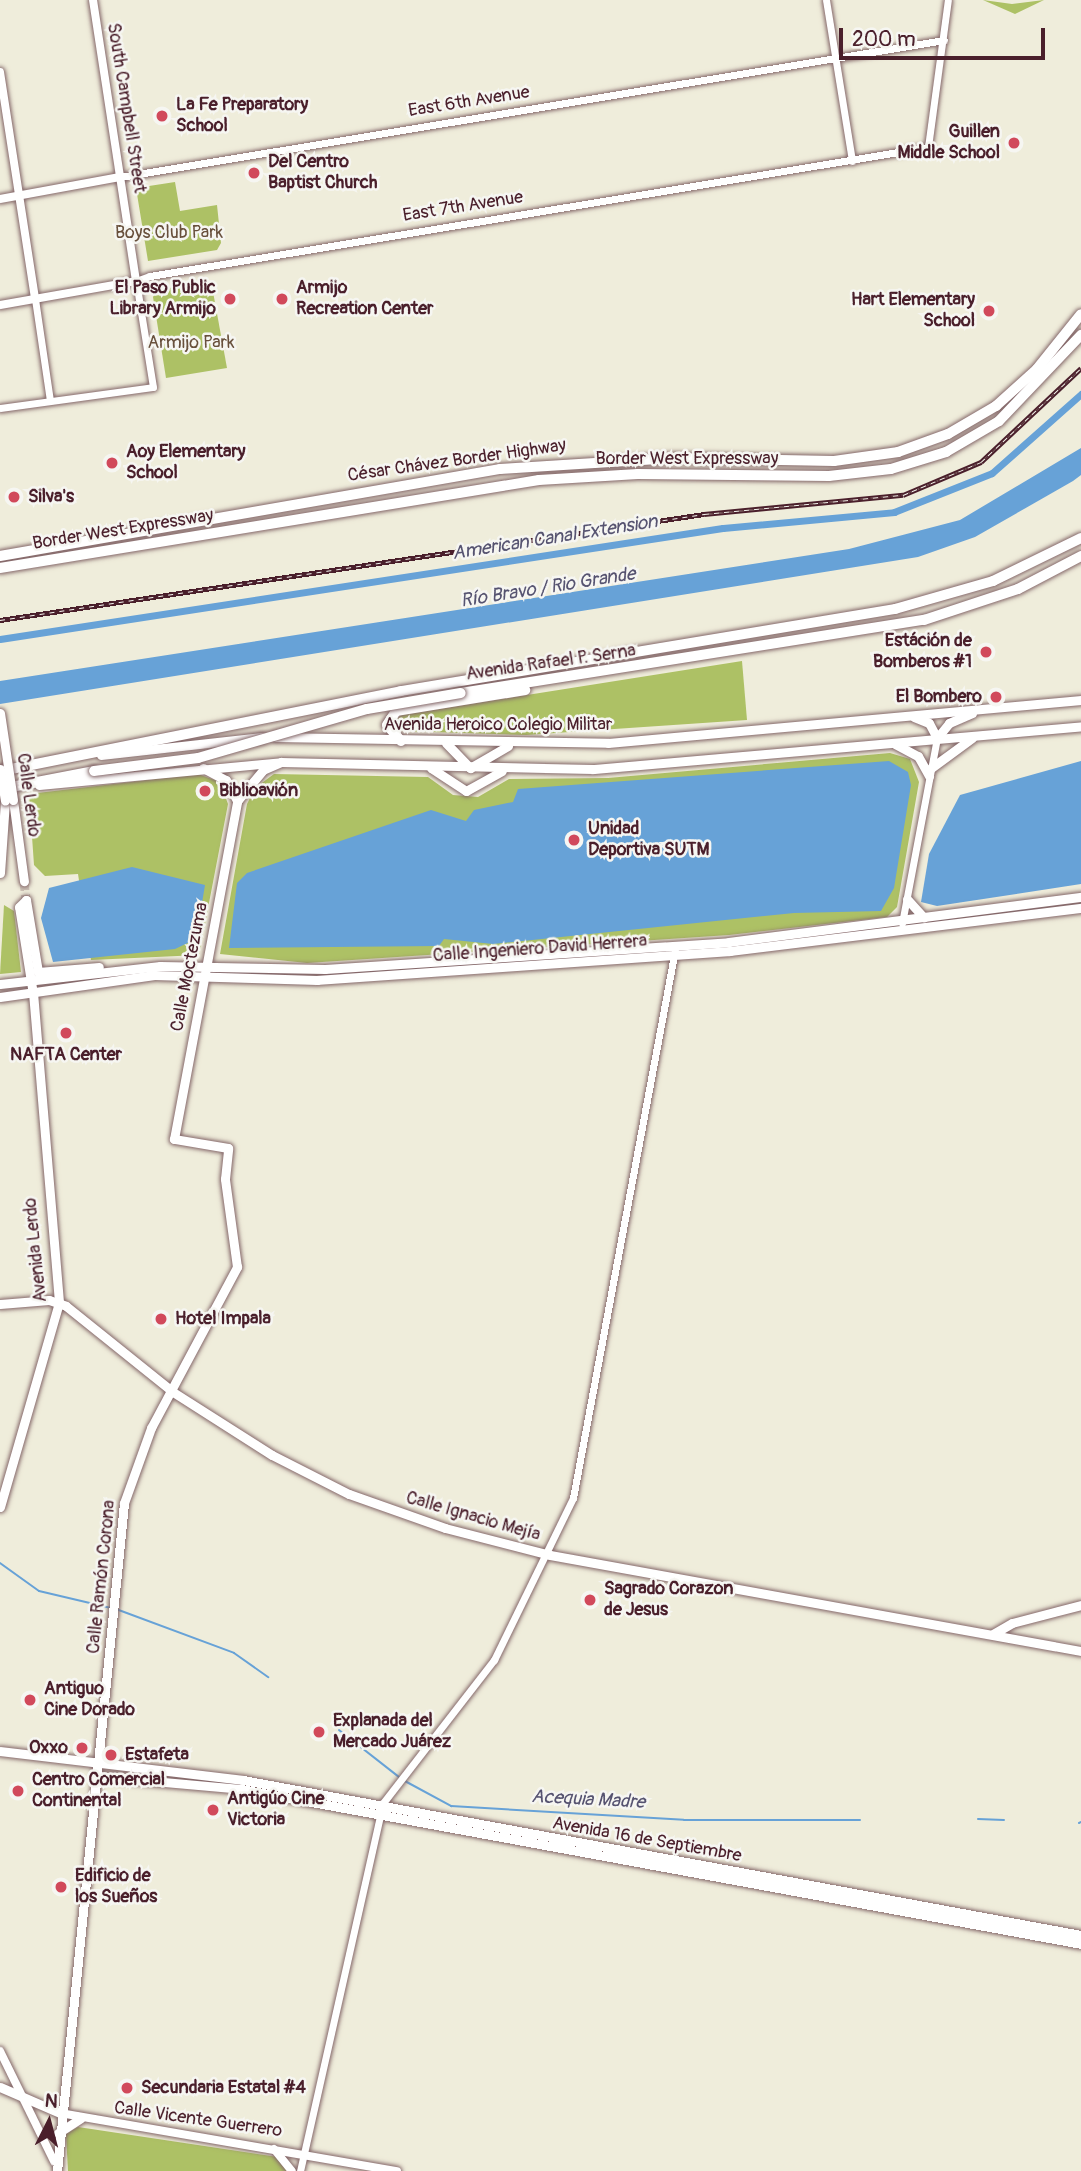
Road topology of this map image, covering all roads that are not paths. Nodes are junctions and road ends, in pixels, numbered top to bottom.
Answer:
1 (93, 0) edge
2 (826, 0) edge
3 (948, 0) edge
4 (944, 40) junction
5 (835, 58) junction
6 (0, 72) edge
7 (852, 161) junction
8 (120, 177) junction
9 (18, 196) junction
10 (0, 199) edge
11 (136, 281) junction
12 (34, 299) junction
13 (0, 305) edge
14 (1081, 314) edge
15 (1081, 335) edge
16 (50, 400) junction
17 (0, 408) edge
18 (1081, 538) edge
19 (0, 556) edge
20 (1081, 556) edge
21 (0, 568) edge
22 (583, 674) junction
23 (1081, 699) edge
24 (984, 709) junction
25 (0, 713) edge
26 (910, 715) junction
27 (1081, 726) edge
28 (981, 735) junction
29 (937, 738) junction
30 (401, 741) junction
31 (890, 742) junction
32 (445, 743) junction
33 (511, 744) junction
34 (101, 755) junction
35 (281, 762) junction
36 (198, 766) junction
37 (428, 767) junction
38 (470, 768) junction
39 (507, 769) junction
40 (0, 770) edge
41 (930, 772) junction
42 (19, 786) junction
43 (0, 789) edge
44 (9, 801) junction
45 (237, 802) junction
46 (7, 842) junction
47 (0, 854) edge
48 (0, 873) edge
49 (24, 881) tunnel mouth
50 (1081, 897) edge
51 (907, 899) junction
52 (1081, 908) edge
53 (926, 919) junction
54 (902, 927) junction
55 (676, 951) junction
56 (124, 968) junction
57 (206, 971) junction
58 (86, 975) junction
59 (32, 982) junction
60 (102, 982) junction
61 (0, 984) edge
62 (33, 994) junction
63 (0, 997) edge
64 (228, 1147) joint
65 (58, 1302) junction
66 (0, 1304) edge
67 (173, 1392) junction
68 (0, 1507) edge
69 (550, 1555) junction
70 (1081, 1605) edge
71 (993, 1634) junction
72 (1081, 1651) edge
73 (0, 1751) edge
74 (97, 1763) junction
75 (96, 1776) junction
76 (380, 1811) junction
77 (1081, 1935) edge
78 (1081, 1944) edge
79 (0, 2051) edge
80 (0, 2087) edge
81 (22, 2098) junction
82 (60, 2113) junction
83 (81, 2118) junction
84 (58, 2135) junction
85 (268, 2146) junction
86 (304, 2153) junction
87 (55, 2166) edge
88 (292, 2171) edge
89 (300, 2171) edge
90 (397, 2171) edge

1 - 8 main road, South Campbell Street
2 - 5 street
3 - 4 street
4 - 5 street, East 6th Avenue
4 - 7 street, East 7th Avenue
5 - 7 street
5 - 8 street, East 6th Avenue
6 - 9 main road
7 - 11 street, East 7th Avenue
8 - 9 main road, East 6th Avenue
8 - 11 main road, South Campbell Street
9 - 10 main road, East 6th Avenue
9 - 12 main road
11 - 12 main road, East 7th Avenue
11 - 16 street, South Campbell Street
12 - 13 main road, East 7th Avenue
12 - 16 street
14 - 19 highway, César Chávez Border Highway
15 - 21 highway, Border West Expressway
16 - 17 street
18 - 34 highway, Avenida Rafael P. Serna
20 - 22 highway, Avenida Rafael P. Serna
22 - 30 highway
22 - 42 highway, Avenida Rafael P. Serna, bridge
23 - 24 main road, Avenida Heroico Colegio Militar
24 - 26 main road, Avenida Heroico Colegio Militar
24 - 29 main road
25 - 44 main road, Calle Lerdo, bridge
26 - 29 main road
26 - 33 main road, Avenida Heroico Colegio Militar
27 - 28 main road
28 - 29 main road
28 - 41 main road
29 - 31 main road
29 - 41 street
30 - 32 main road, Avenida Heroico Colegio Militar
30 - 34 main road, Avenida Heroico Colegio Militar
31 - 39 main road
31 - 41 main road
32 - 33 main road, Avenida Heroico Colegio Militar
32 - 38 main road
33 - 38 main road
34 - 40 highway, Avenida Heroico Colegio Militar
35 - 36 main road
35 - 37 main road
35 - 45 main road, Calle Moctezuma
36 - 42 main road
36 - 45 main road
37 - 38 main road
37 - 39 main road
38 - 39 main road
40 - 44 main road, bridge
41 - 51 street
42 - 43 highway
44 - 46 main road
44 - 49 main road, Calle Lerdo
45 - 57 main road, Calle Moctezuma
46 - 47 main road
46 - 48 main road
50 - 53 main road, Calle Ingeniero David Herrera
51 - 53 main road
51 - 54 street
52 - 54 main road, Calle Ingeniero David Herrera
53 - 54 main road, Calle Ingeniero David Herrera
54 - 55 main road, Calle Ingeniero David Herrera
55 - 57 main road, Calle Ingeniero David Herrera
55 - 69 street
56 - 57 main road, Calle Ingeniero David Herrera
56 - 58 main road, Calle Ingeniero David Herrera
56 - 59 main road, Avenida Lerdo
57 - 60 main road, Calle Ingeniero David Herrera
57 - 64 main road, Calle Moctezuma
58 - 59 main road, Calle Ingeniero David Herrera
58 - 60 main road
59 - 61 main road, Calle Ingeniero David Herrera
59 - 62 main road, Avenida Lerdo
60 - 62 main road, Calle Ingeniero David Herrera
62 - 63 main road, Calle Ingeniero David Herrera
62 - 65 main road, Avenida Lerdo
64 - 67 main road, Calle Ramón Corona
65 - 66 main road
65 - 67 main road, Calle Ignacio Mejía
65 - 68 main road, Avenida Lerdo
67 - 69 main road, Calle Ignacio Mejía
67 - 74 main road, Calle Ramón Corona
69 - 71 main road, Calle Ignacio Mejía
69 - 76 street
70 - 71 main road
71 - 72 main road, Calle Ignacio Mejía
73 - 74 main road, Avenida 16 de Septiembre
74 - 75 main road, Calle Ramón Corona
74 - 76 main road, Avenida 16 de Septiembre
75 - 76 main road, Avenida 16 de Septiembre
75 - 82 main road, Calle Ramón Corona
76 - 77 main road, Avenida 16 de Septiembre
76 - 78 main road, Avenida 16 de Septiembre
76 - 86 street
79 - 81 main road
80 - 81 main road, Calle Vicente Guerrero
81 - 82 main road, Calle Vicente Guerrero
81 - 87 main road
82 - 83 main road, Calle Vicente Guerrero
82 - 84 main road, Calle Ramón Corona
83 - 84 main road
83 - 85 main road, Calle Vicente Guerrero
84 - 87 main road, Calle Ramón Corona
85 - 86 main road, Calle Vicente Guerrero
85 - 88 main road
86 - 89 street
86 - 90 main road, Calle Vicente Guerrero

